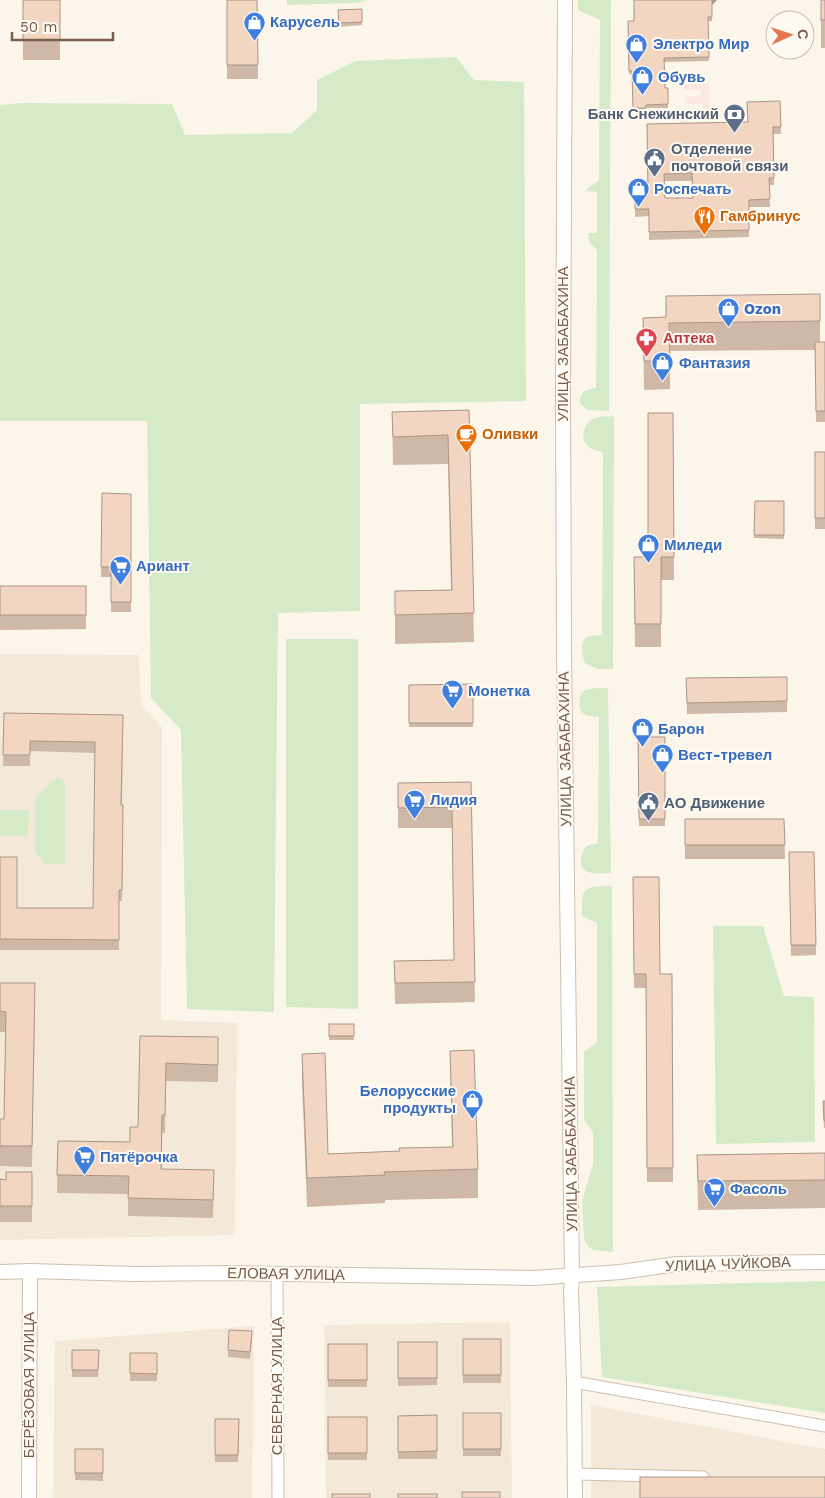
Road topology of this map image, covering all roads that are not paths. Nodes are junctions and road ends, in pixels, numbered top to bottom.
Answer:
1 (565, 0) edge
2 (825, 1262) edge
3 (30, 1271) junction
4 (0, 1272) edge
5 (277, 1275) junction
6 (572, 1276) junction
7 (574, 1382) junction
8 (825, 1426) edge
9 (575, 1474) junction
10 (710, 1477) edge
11 (29, 1498) edge
12 (278, 1498) edge
13 (575, 1498) edge

1 - 6 street, УЛИЦА ЗАБАБАХИНА
2 - 6 street, УЛИЦА ЧУЙКОВА
3 - 4 street, ЕЛОВАЯ УЛИЦА
3 - 5 street, ЕЛОВАЯ УЛИЦА
3 - 11 street, БЕРЁЗОВАЯ УЛИЦА
5 - 6 street, ЕЛОВАЯ УЛИЦА
5 - 12 street, СЕВЕРНАЯ УЛИЦА
6 - 7 street, УЛИЦА ЗАБАБАХИНА
7 - 8 street
7 - 9 street, УЛИЦА ЗАБАБАХИНА
9 - 10 street
9 - 13 street, УЛИЦА ЗАБАБАХИНА

